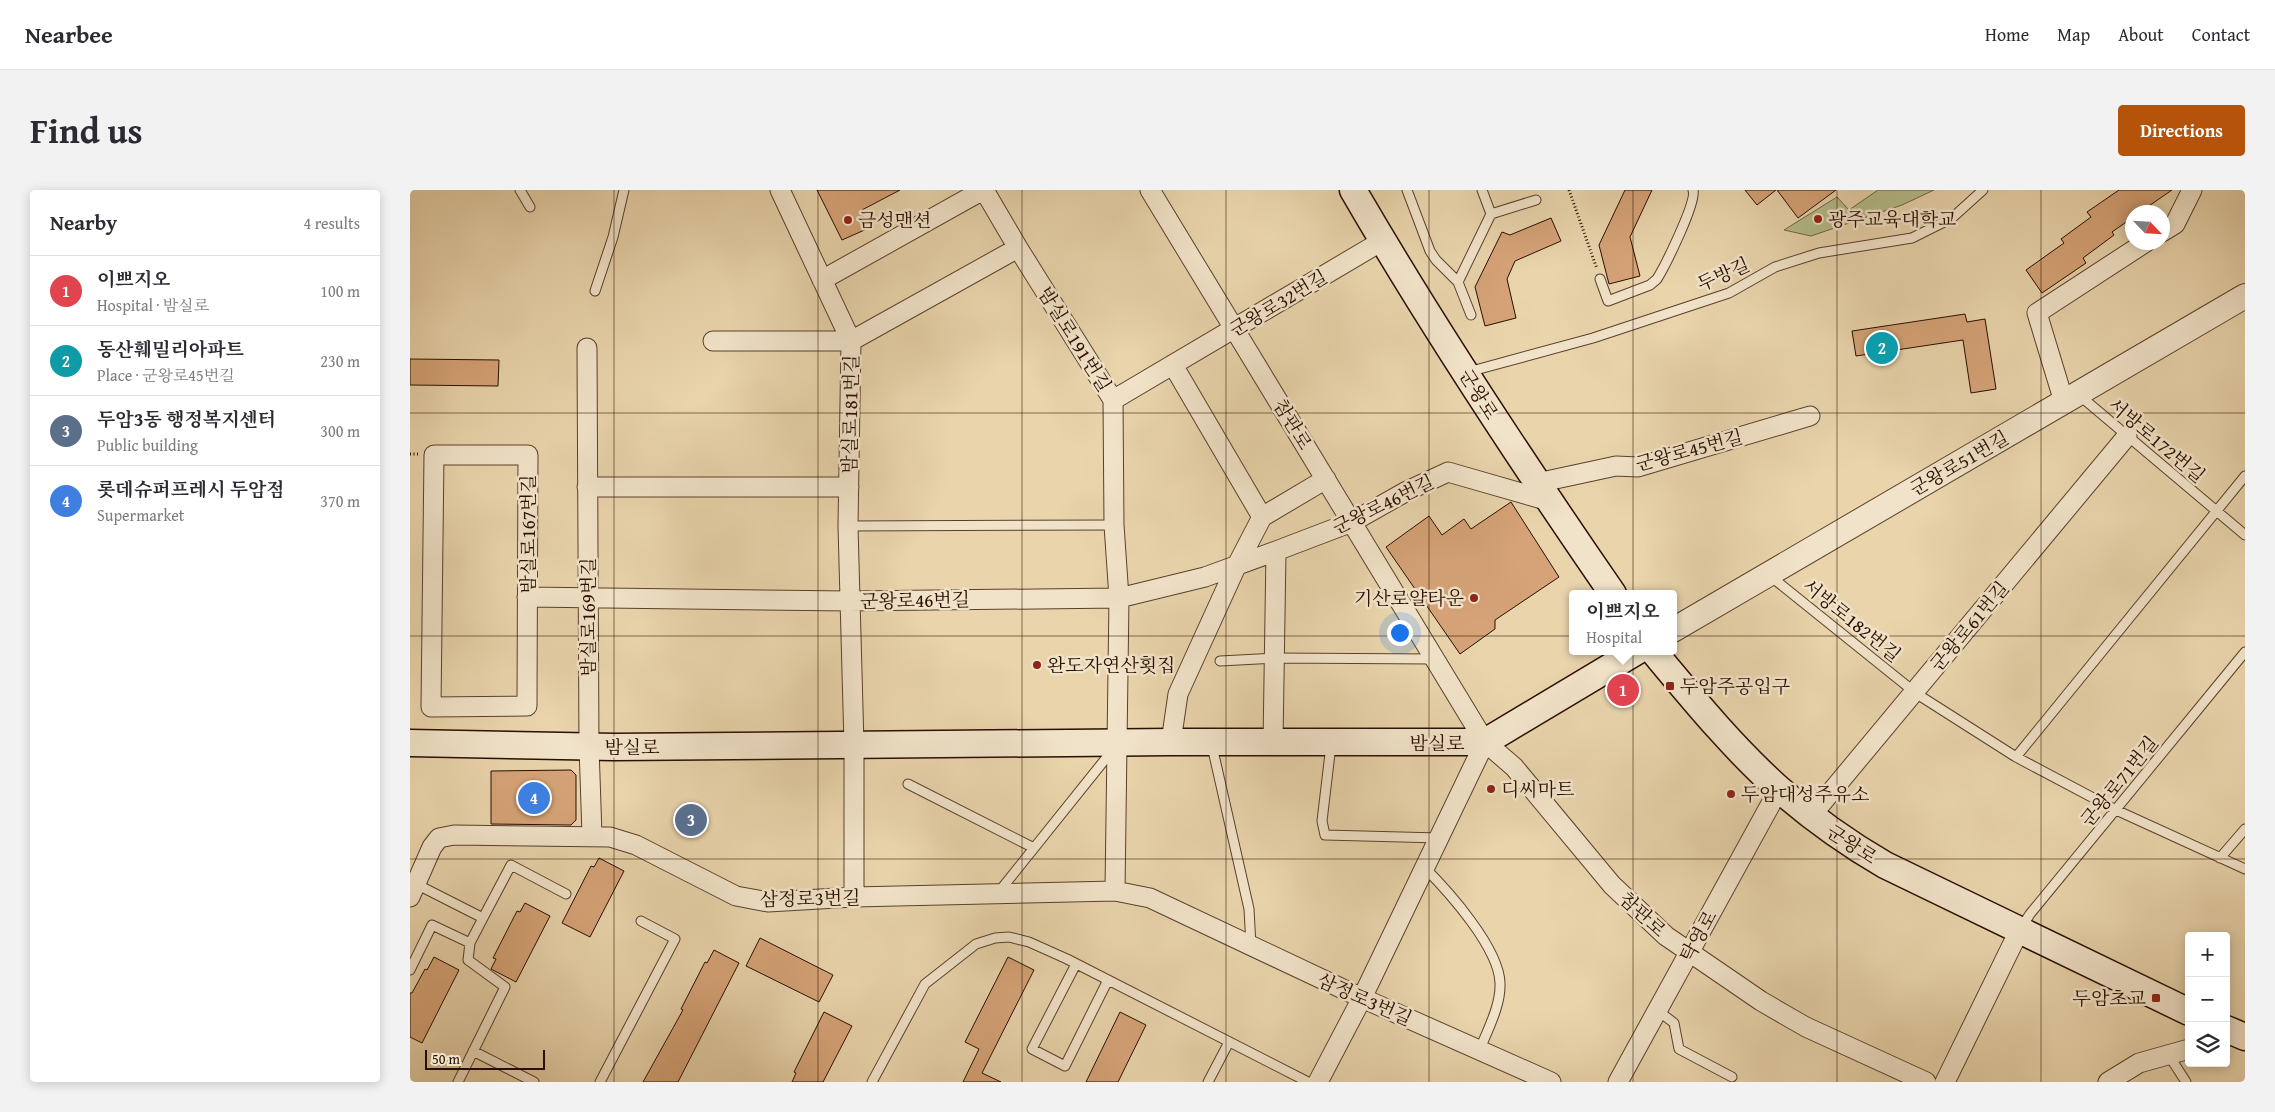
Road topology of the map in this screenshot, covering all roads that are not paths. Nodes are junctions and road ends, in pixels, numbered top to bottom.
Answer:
1 (520, 190) edge
2 (624, 190) edge
3 (780, 190) edge
4 (984, 190) edge
5 (1150, 190) edge
6 (1353, 190) edge
7 (1408, 190) edge
8 (1482, 190) edge
9 (1693, 190) edge
10 (1983, 190) edge
11 (2192, 190) edge
12 (1536, 200) dead end
13 (530, 207) dead end
14 (1490, 214) junction
15 (2170, 227) edge
16 (1382, 241) junction
17 (1018, 248) junction
18 (2134, 250) edge
19 (1600, 279) road end
20 (822, 280) junction
21 (1458, 282) junction
22 (595, 291) dead end
23 (2245, 296) edge
24 (1471, 315) dead end
25 (1235, 328) junction
26 (714, 341) dead end
27 (851, 341) junction
28 (586, 348) dead end
29 (1174, 364) junction
30 (1466, 373) junction
31 (2071, 398) junction
32 (1113, 400) junction
33 (1810, 416) dead end
34 (2127, 436) junction
35 (2245, 476) edge
36 (1326, 479) junction
37 (587, 487) junction
38 (849, 487) junction
39 (1543, 492) junction
40 (2216, 511) junction
41 (1262, 517) junction
42 (1352, 522) junction
43 (1114, 525) junction
44 (848, 526) junction
45 (2245, 535) edge
46 (1276, 551) junction
47 (1238, 565) junction
48 (1769, 574) junction
49 (1609, 590) edge
50 (528, 597) junction
51 (587, 598) junction
52 (1119, 598) junction
53 (849, 601) junction
54 (1677, 628) edge
55 (2245, 652) edge
56 (1630, 655) edge
57 (1656, 655) edge
58 (1274, 658) junction
59 (1434, 660) junction
60 (1220, 661) dead end
61 (1915, 692) junction
62 (1171, 742) junction
63 (1211, 742) junction
64 (1485, 742) junction
65 (1118, 743) junction
66 (1273, 743) junction
67 (1331, 743) junction
68 (854, 745) junction
69 (414, 746) edge
70 (589, 747) junction
71 (2016, 757) junction
72 (908, 784) dead end
73 (1779, 790) junction
74 (2116, 810) junction
75 (1810, 816) junction
76 (2245, 829) edge
77 (592, 835) junction
78 (1439, 838) junction
79 (1034, 848) junction
80 (2220, 858) junction
81 (1425, 868) junction
82 (2245, 869) edge
83 (413, 891) edge
84 (1115, 891) junction
85 (566, 894) dead end
86 (996, 895) junction
87 (854, 897) junction
88 (483, 918) junction
89 (641, 921) dead end
90 (2019, 931) junction
91 (470, 943) junction
92 (1251, 946) junction
93 (1688, 953) junction
94 (1076, 964) junction
95 (410, 970) edge
96 (1108, 980) junction
97 (1362, 998) junction
98 (1657, 1010) junction
99 (2185, 1010) edge
100 (2230, 1031) edge
101 (2245, 1037) edge
102 (1229, 1042) junction
103 (2230, 1042) edge
104 (2245, 1042) edge
105 (1480, 1049) junction
106 (2185, 1050) edge
107 (473, 1051) junction
108 (2168, 1054) junction
109 (1732, 1077) dead end
110 (458, 1082) edge
111 (534, 1082) edge
112 (600, 1082) edge
113 (872, 1082) edge
114 (1208, 1082) edge
115 (1308, 1082) edge
116 (1318, 1082) edge
117 (1551, 1082) edge
118 (1618, 1082) edge
119 (1926, 1082) edge
120 (1946, 1082) edge
121 (2108, 1082) edge
122 (2186, 1082) edge

1 - 13 lane
2 - 22 lane
3 - 20 street, 밤실로181번길
4 - 17 street, 밤실로191번길
4 - 20 street
5 - 25 street, 참판로
6 - 16 main road, 군왕로
7 - 21 lane
8 - 14 lane
9 - 19 lane
10 - 30 lane, 두방길
11 - 15 street
12 - 14 lane
14 - 21 lane
16 - 25 street, 군왕로32번길
16 - 30 main road, 군왕로
17 - 27 street, 밤실로181번길
17 - 32 street, 밤실로191번길
18 - 31 street
20 - 27 street, 밤실로181번길
21 - 24 lane
23 - 31 street, 군왕로51번길
25 - 29 street, 군왕로32번길
25 - 36 street, 참판로
26 - 27 street, 밤실로181번길
27 - 38 street, 밤실로181번길
28 - 37 street, 밤실로169번길
29 - 32 street, 군왕로32번길
29 - 41 street
30 - 39 main road, 군왕로
31 - 34 lane, 서방로172번길
31 - 48 street, 군왕로51번길
32 - 43 street, 밤실로191번길
33 - 39 street, 군왕로45번길
34 - 40 lane, 서방로172번길
34 - 61 street, 군왕로61번길
35 - 40 lane
36 - 41 street
36 - 42 street, 참판로
37 - 38 street, 밤실로181번길
37 - 51 street, 밤실로169번길
38 - 44 street, 밤실로181번길
39 - 42 street, 군왕로46번길
39 - 49 main road, 군왕로
40 - 45 lane, 서방로172번길
40 - 71 lane
41 - 47 street
42 - 46 street, 군왕로46번길
42 - 59 street, 참판로
43 - 44 lane
43 - 52 street, 밤실로191번길
44 - 53 street, 밤실로181번길
46 - 47 street, 군왕로46번길
46 - 58 street
47 - 52 street, 군왕로46번길
47 - 62 street
48 - 54 street, 군왕로51번길
48 - 61 lane, 서방로182번길
50 - 50 street, 밤실로167번길
50 - 51 street, 군왕로46번길
51 - 53 street, 군왕로46번길
51 - 70 street, 밤실로169번길
52 - 53 street, 군왕로46번길
52 - 65 street, 밤실로191번길
53 - 68 street, 밤실로181번길
55 - 74 lane, 군왕로71번길
56 - 64 main road, 밤실로
57 - 73 main road, 군왕로
58 - 59 lane
58 - 60 lane
58 - 66 street
59 - 64 street, 참판로
61 - 71 lane, 서방로182번길
61 - 75 street, 군왕로61번길
62 - 63 main road, 밤실로
62 - 65 main road, 밤실로
63 - 66 main road, 밤실로
63 - 92 lane
64 - 67 main road, 밤실로
64 - 78 street
64 - 93 street, 참판로
65 - 68 main road, 밤실로
65 - 79 lane
65 - 84 street
66 - 67 main road, 밤실로
67 - 78 lane
68 - 70 main road, 밤실로
68 - 87 street
69 - 70 main road, 밤실로
70 - 77 street, 밤실로169번길
71 - 74 lane, 서방로182번길
72 - 79 lane
73 - 75 main road, 군왕로
73 - 93 street, 탁영로
74 - 80 lane, 서방로182번길
74 - 90 lane, 군왕로71번길
75 - 90 main road, 군왕로
76 - 80 lane
77 - 83 street, 삼정로3번길
77 - 87 street, 삼정로3번길
78 - 81 street
79 - 86 lane
80 - 82 lane, 서방로182번길
81 - 97 street
81 - 105 lane
83 - 88 lane
84 - 86 street, 삼정로3번길
84 - 92 street, 삼정로3번길
85 - 88 lane
86 - 87 street, 삼정로3번길
88 - 91 lane
89 - 112 lane
90 - 99 main road, 군왕로
90 - 120 street
91 - 95 lane
91 - 107 lane
92 - 97 street, 삼정로3번길
93 - 98 street, 탁영로
93 - 119 street, 참판로
94 - 96 lane
94 - 96 lane
94 - 113 lane
96 - 102 lane
97 - 105 street, 삼정로3번길
97 - 116 street
98 - 109 lane
98 - 118 street, 탁영로
100 - 101 main road
102 - 114 lane
102 - 115 lane
103 - 104 street
105 - 117 street, 삼정로3번길
106 - 108 street
107 - 110 lane
107 - 111 lane
108 - 121 street
108 - 122 lane

